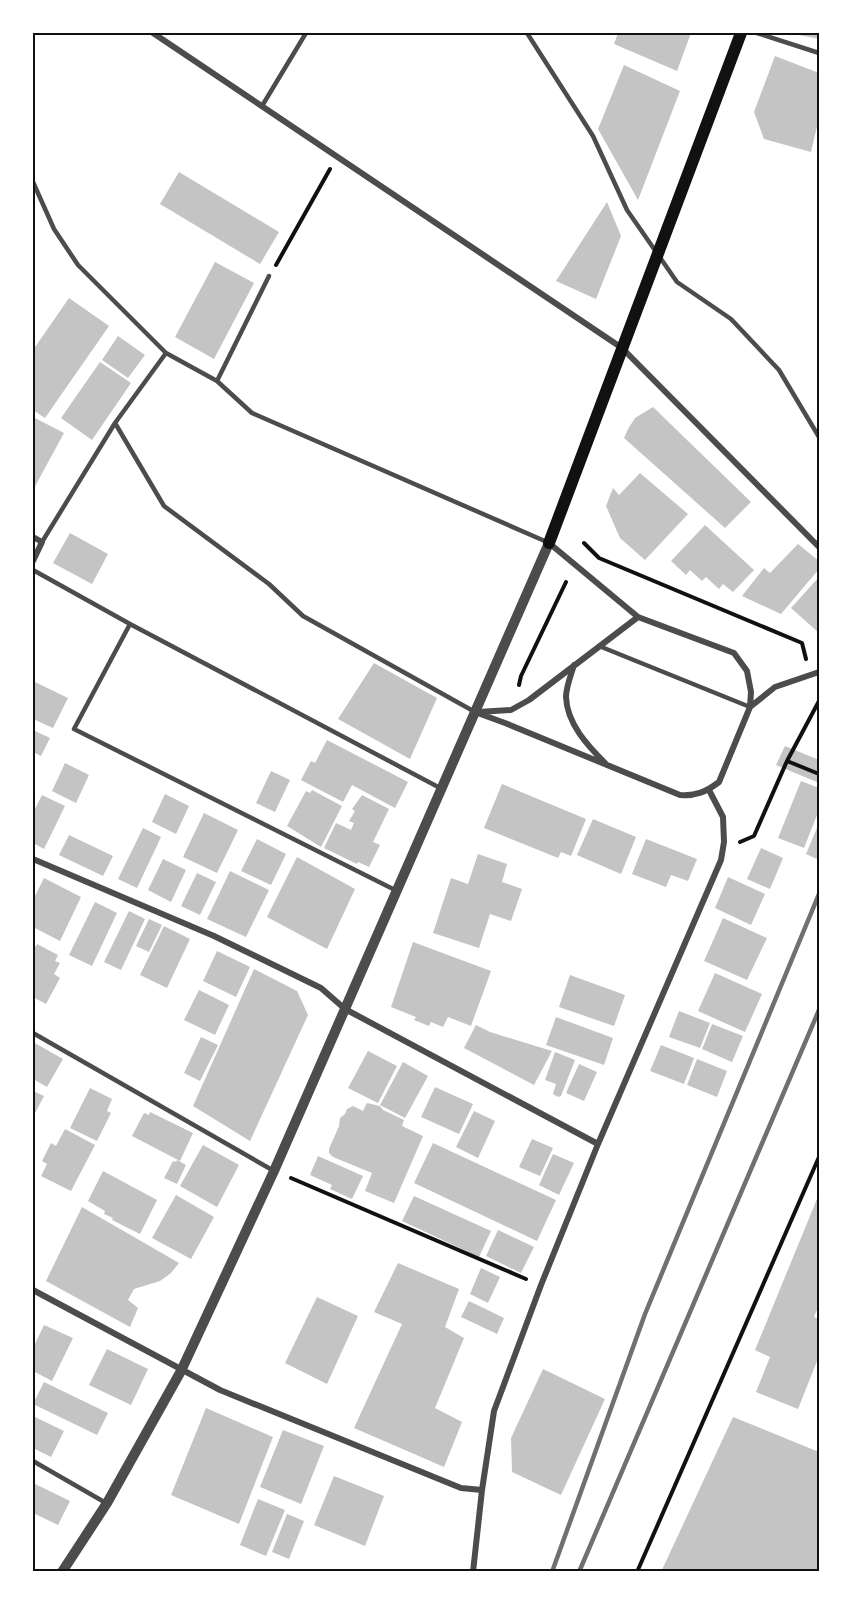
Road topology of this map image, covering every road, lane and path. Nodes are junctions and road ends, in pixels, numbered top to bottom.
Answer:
1 (153, 33) edge
2 (306, 33) edge
3 (527, 33) edge
4 (741, 33) edge
5 (757, 33) edge
6 (819, 53) edge
7 (262, 106) junction
8 (337, 156) junction
9 (33, 182) edge
10 (658, 255) junction
11 (269, 276) joint
12 (622, 348) junction
13 (166, 353) junction
14 (217, 381) junction
15 (115, 423) junction
16 (819, 437) edge
17 (33, 537) edge
18 (42, 542) junction
19 (549, 543) junction
20 (584, 543) dead end
21 (819, 547) edge
22 (33, 561) edge
23 (33, 570) edge
24 (566, 582) dead end
25 (638, 616) junction
26 (130, 624) junction
27 (599, 646) junction
28 (807, 660) dead end
29 (574, 665) junction
30 (819, 672) edge
31 (519, 686) dead end
32 (819, 701) edge
33 (750, 707) junction
34 (475, 712) junction
35 (787, 761) junction
36 (609, 766) junction
37 (819, 774) edge
38 (442, 789) junction
39 (709, 790) junction
40 (739, 843) dead end
41 (33, 859) edge
42 (397, 891) junction
43 (345, 1009) junction
44 (33, 1033) edge
45 (598, 1144) junction
46 (819, 1157) edge
47 (274, 1171) junction
48 (541, 1285) junction
49 (33, 1290) edge
50 (181, 1371) junction
51 (33, 1461) edge
52 (482, 1490) junction
53 (107, 1503) junction
54 (62, 1572) edge
55 (473, 1572) edge
56 (637, 1572) edge

1 - 7 street
2 - 7 lane
3 - 10 lane
4 - 10 main road
5 - 6 lane
7 - 8 street
8 - 11 path
8 - 12 street
9 - 13 lane
10 - 12 main road
10 - 16 lane
11 - 14 lane
12 - 19 main road
12 - 21 street
13 - 14 lane
13 - 15 lane
14 - 19 lane
15 - 18 lane
15 - 34 lane
17 - 18 street
18 - 22 street
19 - 25 street
19 - 34 street
20 - 28 path
23 - 26 lane
24 - 31 path
25 - 27 street
25 - 33 street
26 - 38 lane
26 - 42 lane
27 - 29 street
27 - 33 lane
29 - 34 street
29 - 36 street
30 - 33 street
32 - 35 path
33 - 39 street
34 - 36 street
34 - 38 street
35 - 37 path
35 - 40 path
36 - 39 street
38 - 42 street
39 - 45 street
41 - 43 street
42 - 43 street
43 - 45 street
43 - 47 street
44 - 47 lane
45 - 48 street
46 - 56 path
47 - 48 path
47 - 50 street
48 - 52 street
49 - 50 street
50 - 52 street
50 - 53 street
51 - 53 lane
52 - 55 street
53 - 54 street

